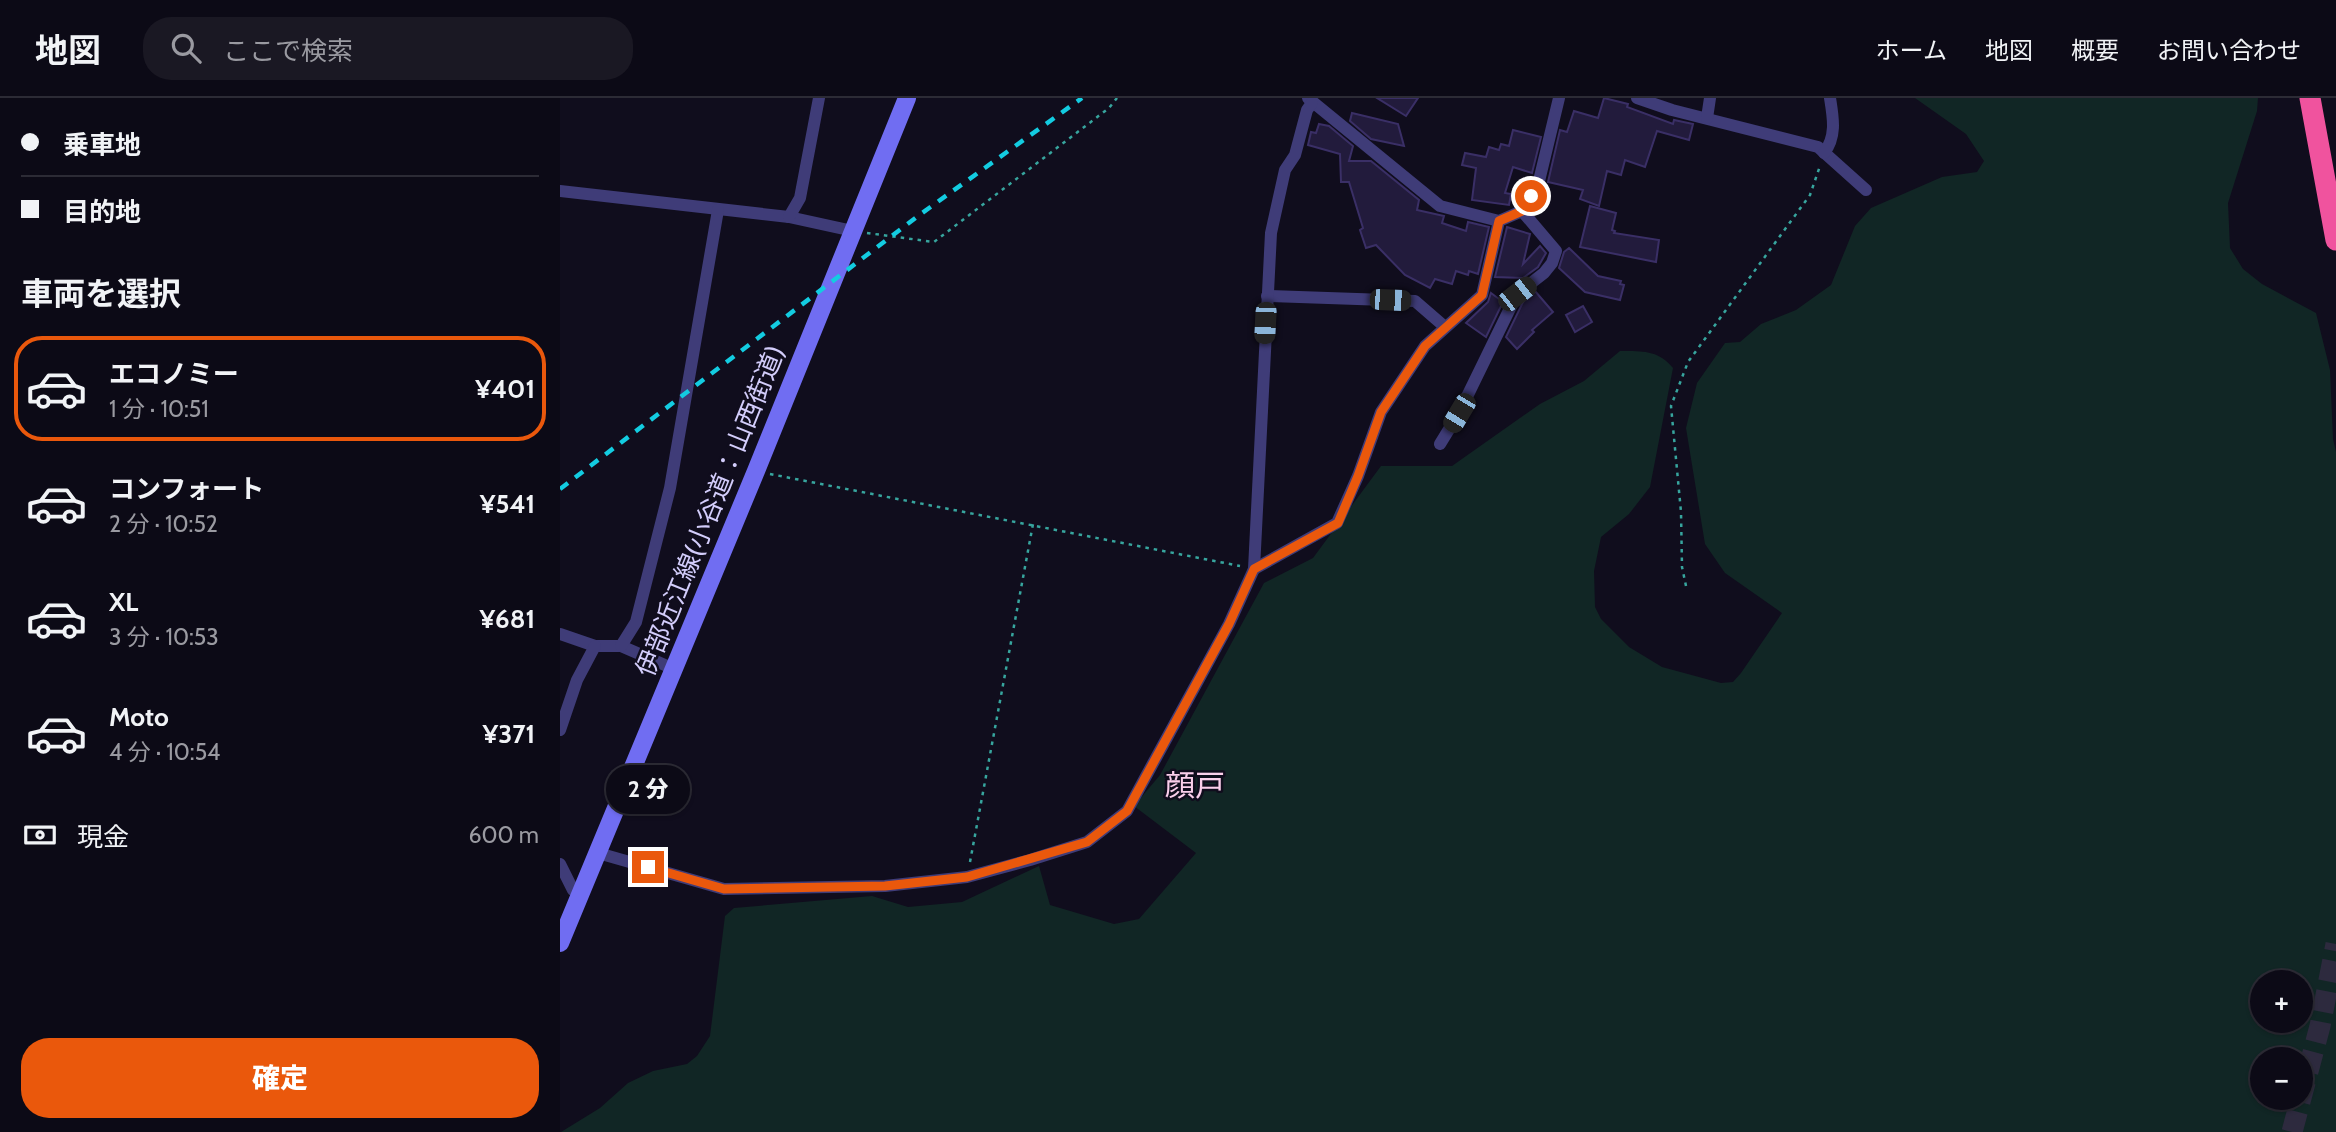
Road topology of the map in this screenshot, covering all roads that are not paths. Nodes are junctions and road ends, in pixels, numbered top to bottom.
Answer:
1 (819, 98) edge
2 (907, 98) edge
3 (1559, 98) edge
4 (1637, 98) edge
5 (1710, 98) edge
6 (1830, 98) edge
7 (2310, 98) edge
8 (1310, 101) edge
9 (1707, 118) junction
10 (1824, 153) junction
11 (1866, 190) dead end
12 (560, 191) edge
13 (718, 209) junction
14 (1522, 211) junction
15 (789, 217) junction
16 (1499, 221) junction
17 (853, 231) junction
18 (2336, 240) edge
19 (1267, 296) junction
20 (1445, 327) junction
21 (1440, 444) dead end
22 (1254, 569) junction
23 (560, 634) edge
24 (595, 646) junction
25 (621, 646) junction
26 (674, 668) junction
27 (560, 730) edge
28 (598, 853) junction
29 (560, 864) edge
30 (581, 893) junction
31 (560, 943) edge

1 - 15 street
2 - 17 main road, 伊部近江線(小谷道：山西街道)
3 - 14 street
4 - 9 street
5 - 9 street
6 - 10 street
7 - 18 highway
8 - 16 street
8 - 19 street
9 - 10 street
10 - 11 street
12 - 13 street
13 - 15 street
13 - 25 street
14 - 16 street
14 - 21 street
15 - 17 street
16 - 20 street
17 - 26 main road, 伊部近江線(小谷道：山西街道)
19 - 20 street
19 - 22 street
20 - 22 street
22 - 28 street
23 - 24 street
24 - 25 street
24 - 27 street
25 - 26 street
26 - 28 main road, 伊部近江線(小谷道：山西街道)
28 - 30 main road, 伊部近江線(小谷道：山西街道)
29 - 30 street
30 - 31 main road, 伊部近江線(小谷道：山西街道)

